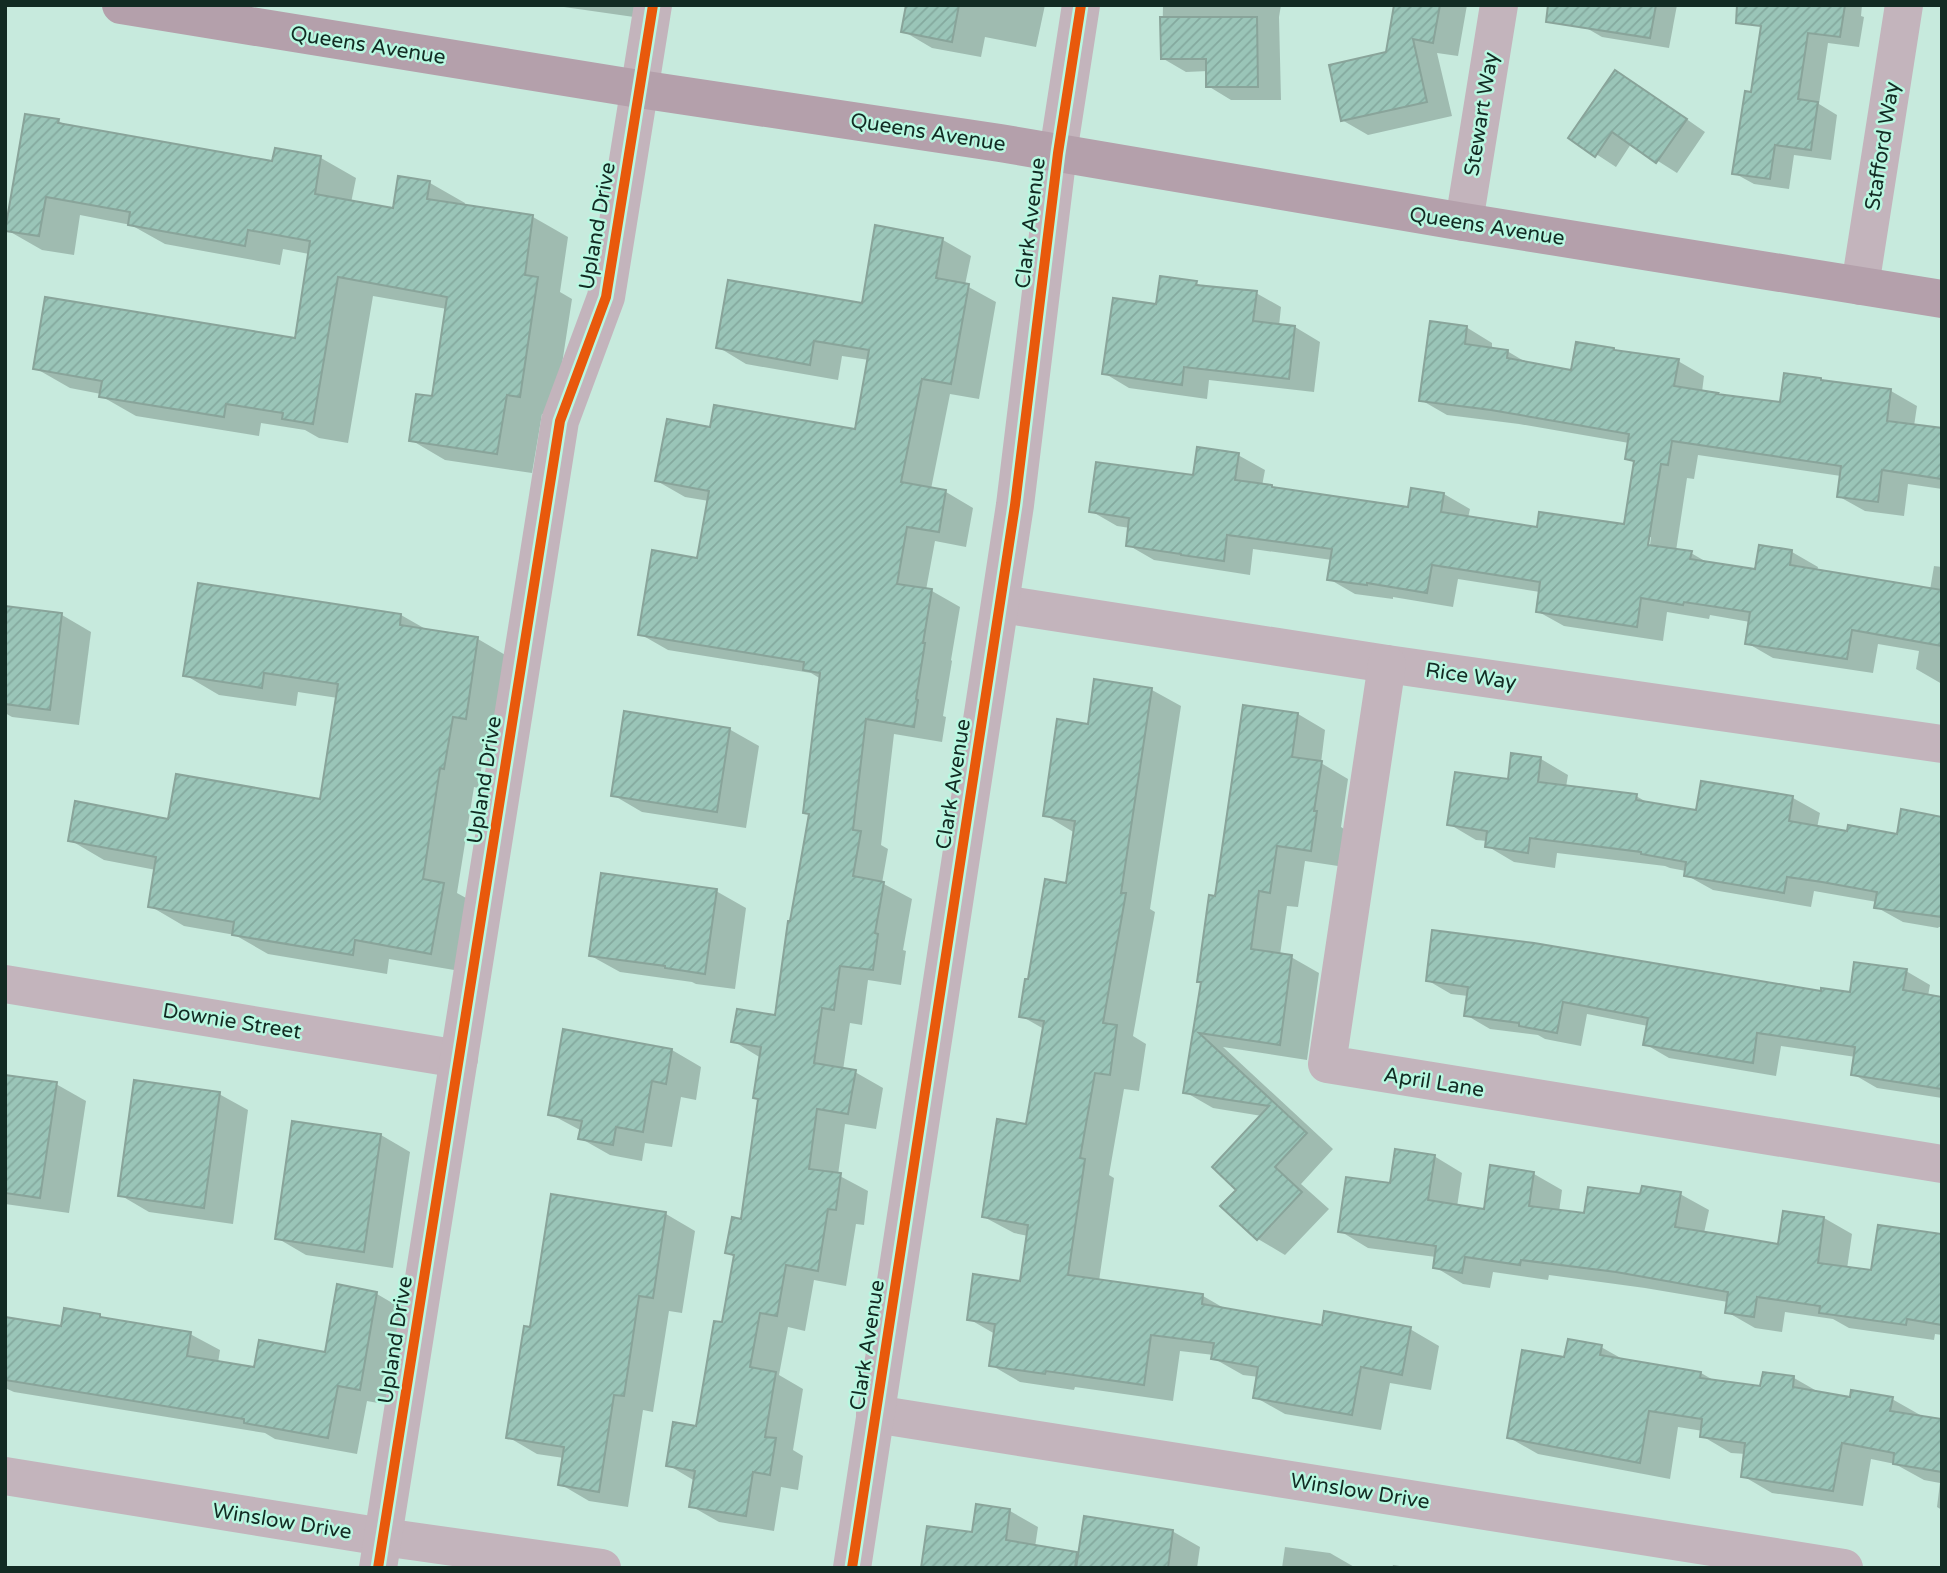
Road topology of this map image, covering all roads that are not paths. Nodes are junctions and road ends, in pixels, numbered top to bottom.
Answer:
1 (121, 5) edge
2 (653, 5) edge
3 (1080, 5) edge
4 (1499, 5) edge
5 (1904, 5) edge
6 (254, 16) edge
7 (639, 89) junction
8 (1058, 153) junction
9 (1464, 222) junction
10 (1860, 286) junction
11 (1942, 299) edge
12 (1001, 604) junction
13 (1387, 664) junction
14 (1942, 744) edge
15 (5, 984) edge
16 (459, 1059) junction
17 (1942, 1164) edge
18 (875, 1414) junction
19 (5, 1476) edge
20 (381, 1552) edge
21 (602, 1568) edge
22 (852, 1568) edge
23 (1844, 1568) edge

1 - 6 main road, Queens Avenue
2 - 7 street, Upland Drive
3 - 8 street, Clark Avenue
4 - 9 street, Stewart Way
5 - 10 street, Stafford Way
6 - 7 main road, Queens Avenue
7 - 8 main road, Queens Avenue
7 - 16 street, Upland Drive
8 - 9 main road, Queens Avenue
8 - 12 street, Clark Avenue
9 - 10 main road, Queens Avenue
10 - 11 main road, Queens Avenue
12 - 13 street, Rice Way
12 - 18 street, Clark Avenue
13 - 14 street, Rice Way
13 - 17 street, April Lane
15 - 16 street, Downie Street
16 - 20 street, Upland Drive
18 - 22 street, Clark Avenue
18 - 23 street, Winslow Drive
19 - 20 street, Winslow Drive
20 - 21 street, Winslow Drive

